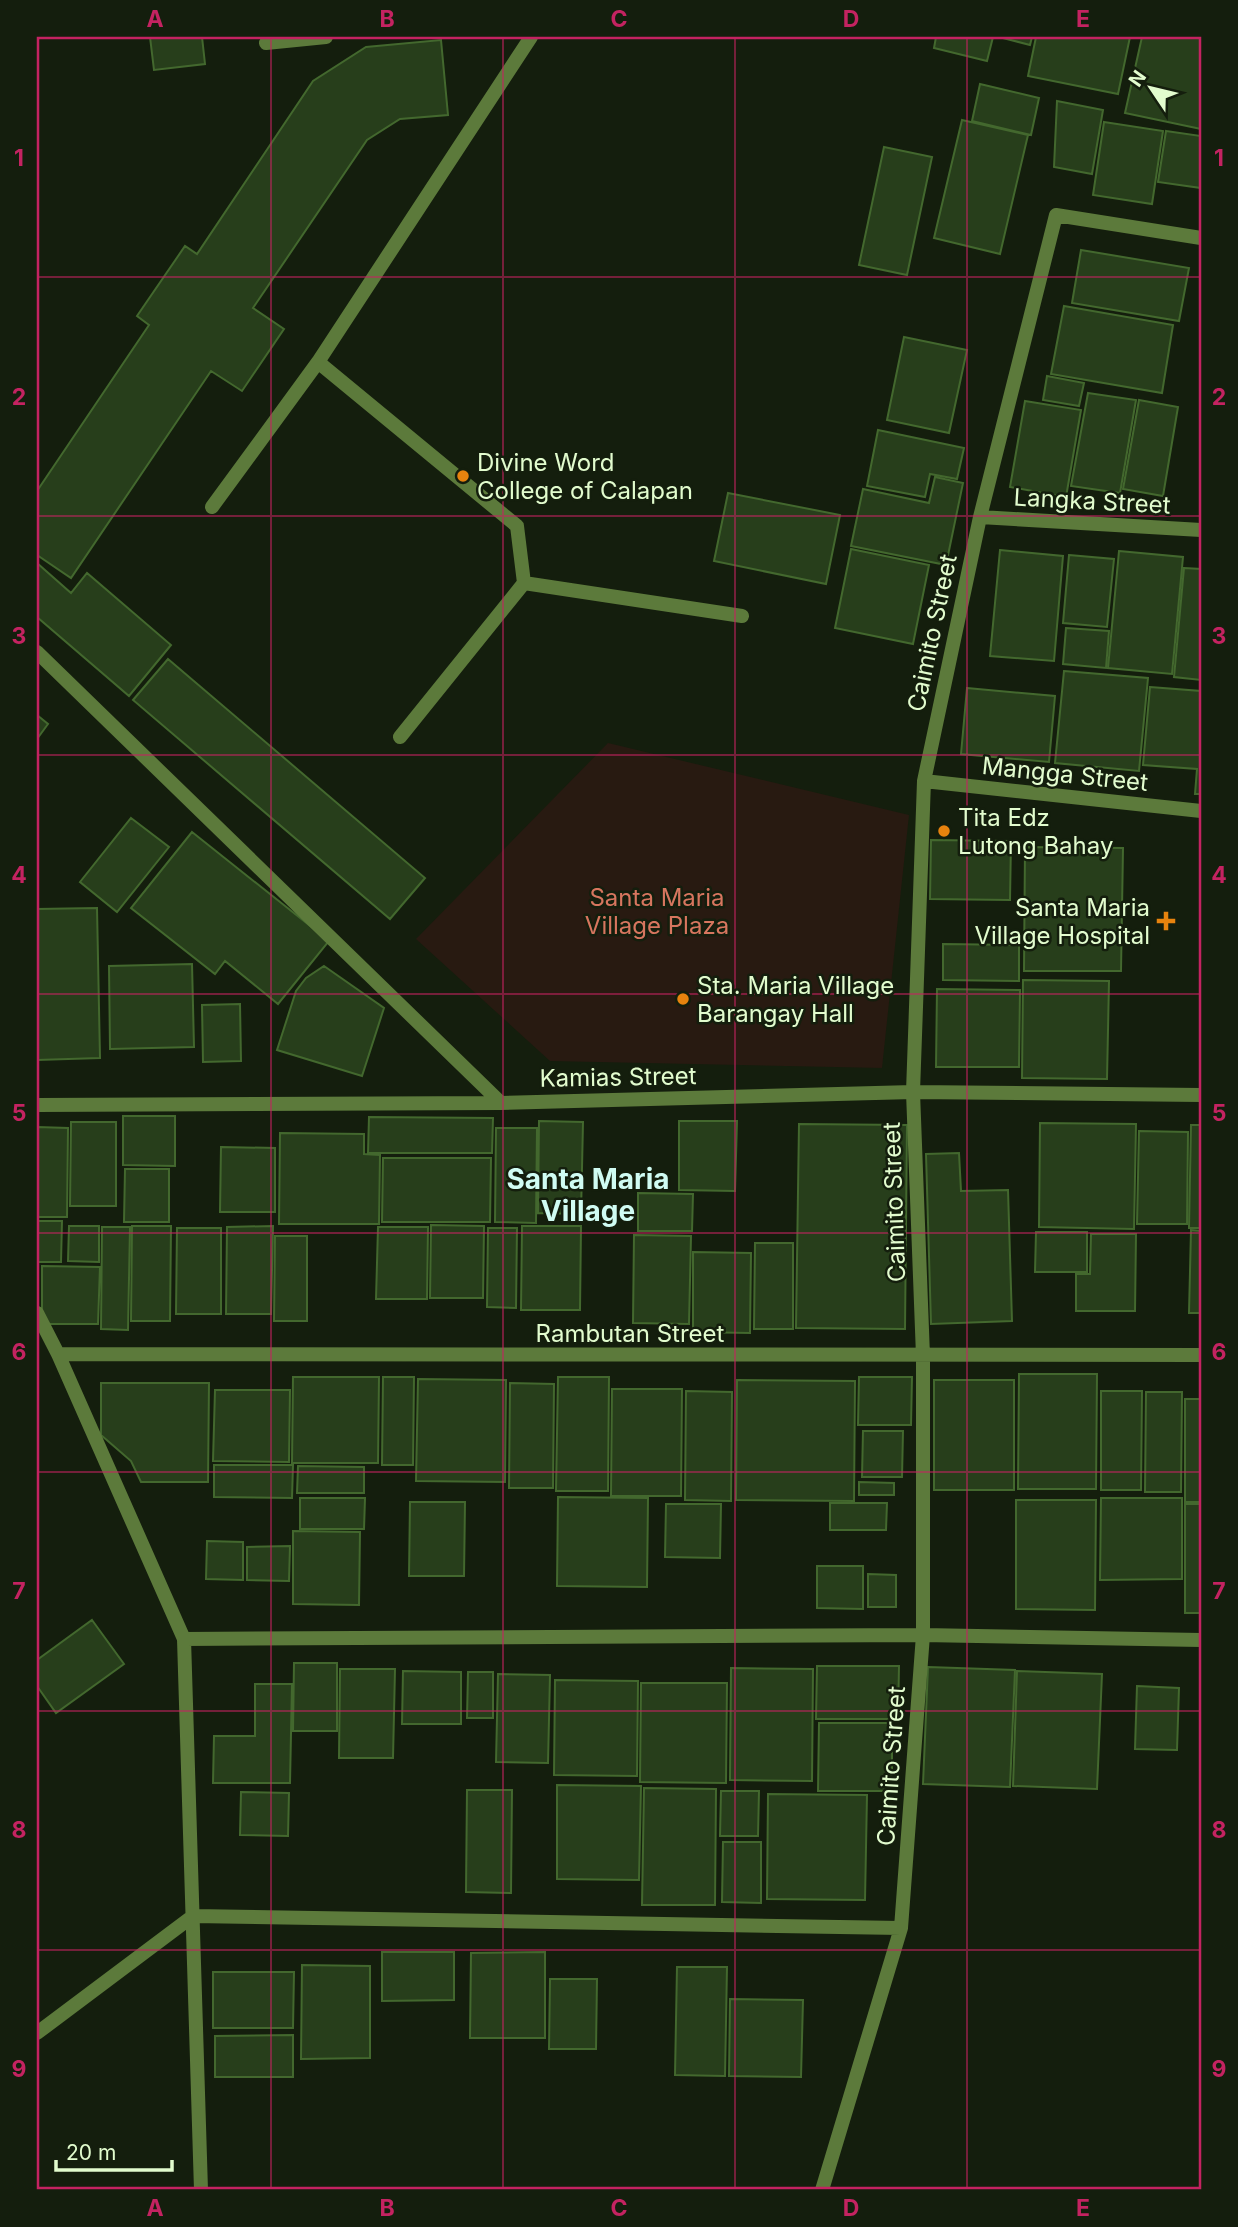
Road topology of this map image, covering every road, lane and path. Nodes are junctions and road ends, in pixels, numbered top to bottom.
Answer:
1 (327, 37) edge
2 (531, 37) edge
3 (266, 43) dead end
4 (1201, 238) edge
5 (318, 362) junction
6 (212, 507) dead end
7 (980, 517) junction
8 (1201, 530) edge
9 (524, 583) junction
10 (742, 617) dead end
11 (37, 652) edge
12 (400, 737) dead end
13 (924, 781) junction
14 (1201, 811) edge
15 (913, 1092) junction
16 (1201, 1095) edge
17 (501, 1103) junction
18 (37, 1105) edge
19 (37, 1313) edge
20 (58, 1354) junction
21 (1201, 1355) edge
22 (923, 1356) junction
23 (923, 1635) junction
24 (184, 1639) junction
25 (1201, 1640) edge
26 (193, 1916) junction
27 (901, 1928) junction
28 (37, 2033) edge
29 (201, 2190) edge
30 (822, 2190) edge

1 - 3 street
2 - 5 street
4 - 7 street, Caimito Street
5 - 6 street
5 - 9 street
7 - 8 street, Langka Street
7 - 13 street, Caimito Street
9 - 10 street
9 - 12 street
11 - 17 street
13 - 14 street, Mangga Street
13 - 15 street, Caimito Street
15 - 16 street, Kamias Street
15 - 17 street, Kamias Street
15 - 22 street, Caimito Street
17 - 18 street, Kamias Street
19 - 20 street
20 - 22 street, Rambutan Street
20 - 24 street
21 - 22 street, Rambutan Street
22 - 23 street, Caimito Street
23 - 24 street
23 - 25 street
23 - 27 street, Caimito Street
24 - 26 street
26 - 27 street
26 - 28 street
26 - 29 street
27 - 30 street, Caimito Street

